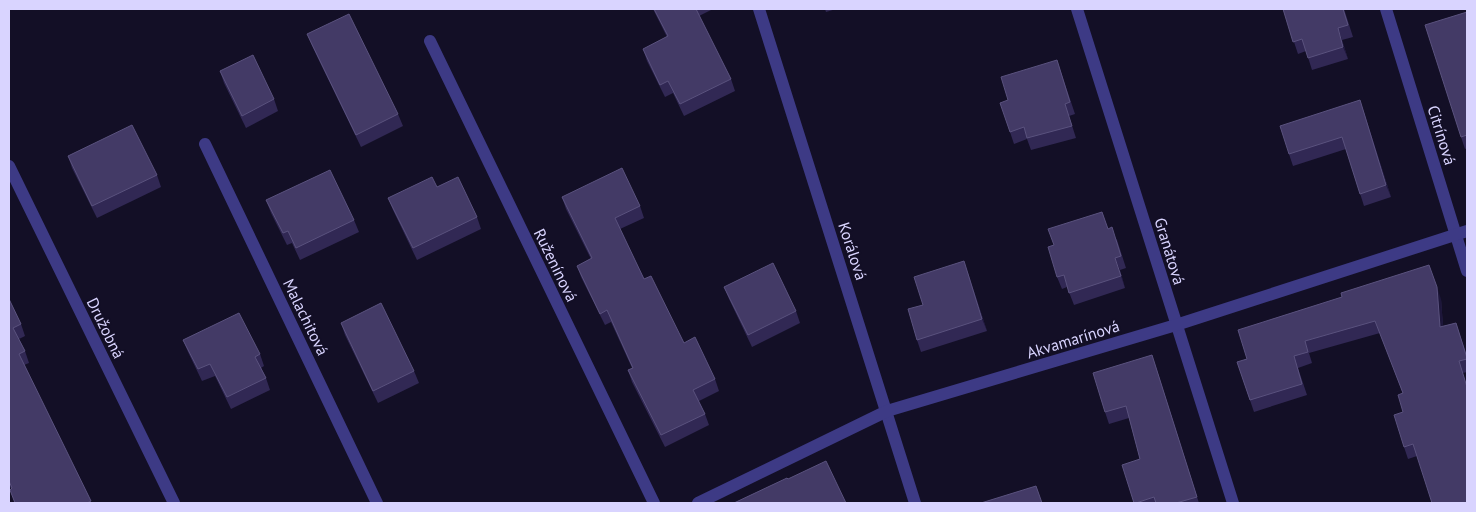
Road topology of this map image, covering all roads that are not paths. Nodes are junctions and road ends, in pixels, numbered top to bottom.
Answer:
1 (759, 9) edge
2 (1077, 9) edge
3 (1386, 9) edge
4 (430, 41) dead end
5 (205, 144) dead end
6 (9, 166) edge
7 (1461, 233) edge
8 (1467, 271) edge
9 (1176, 325) junction
10 (886, 412) junction
11 (174, 503) edge
12 (377, 503) edge
13 (654, 503) edge
14 (698, 503) edge
15 (916, 503) edge
16 (1233, 503) edge

1 - 10 street, Korálová
2 - 9 street, Granátová
3 - 7 street, Citrínová
4 - 13 street, Ruženínová
5 - 12 street, Malachitová
6 - 11 street, Družobná
7 - 8 street, Citrínová
7 - 9 street, Akvamarínová
9 - 10 street, Akvamarínová
9 - 16 street, Granátová
10 - 14 street, Akvamarínová
10 - 15 street, Korálová

